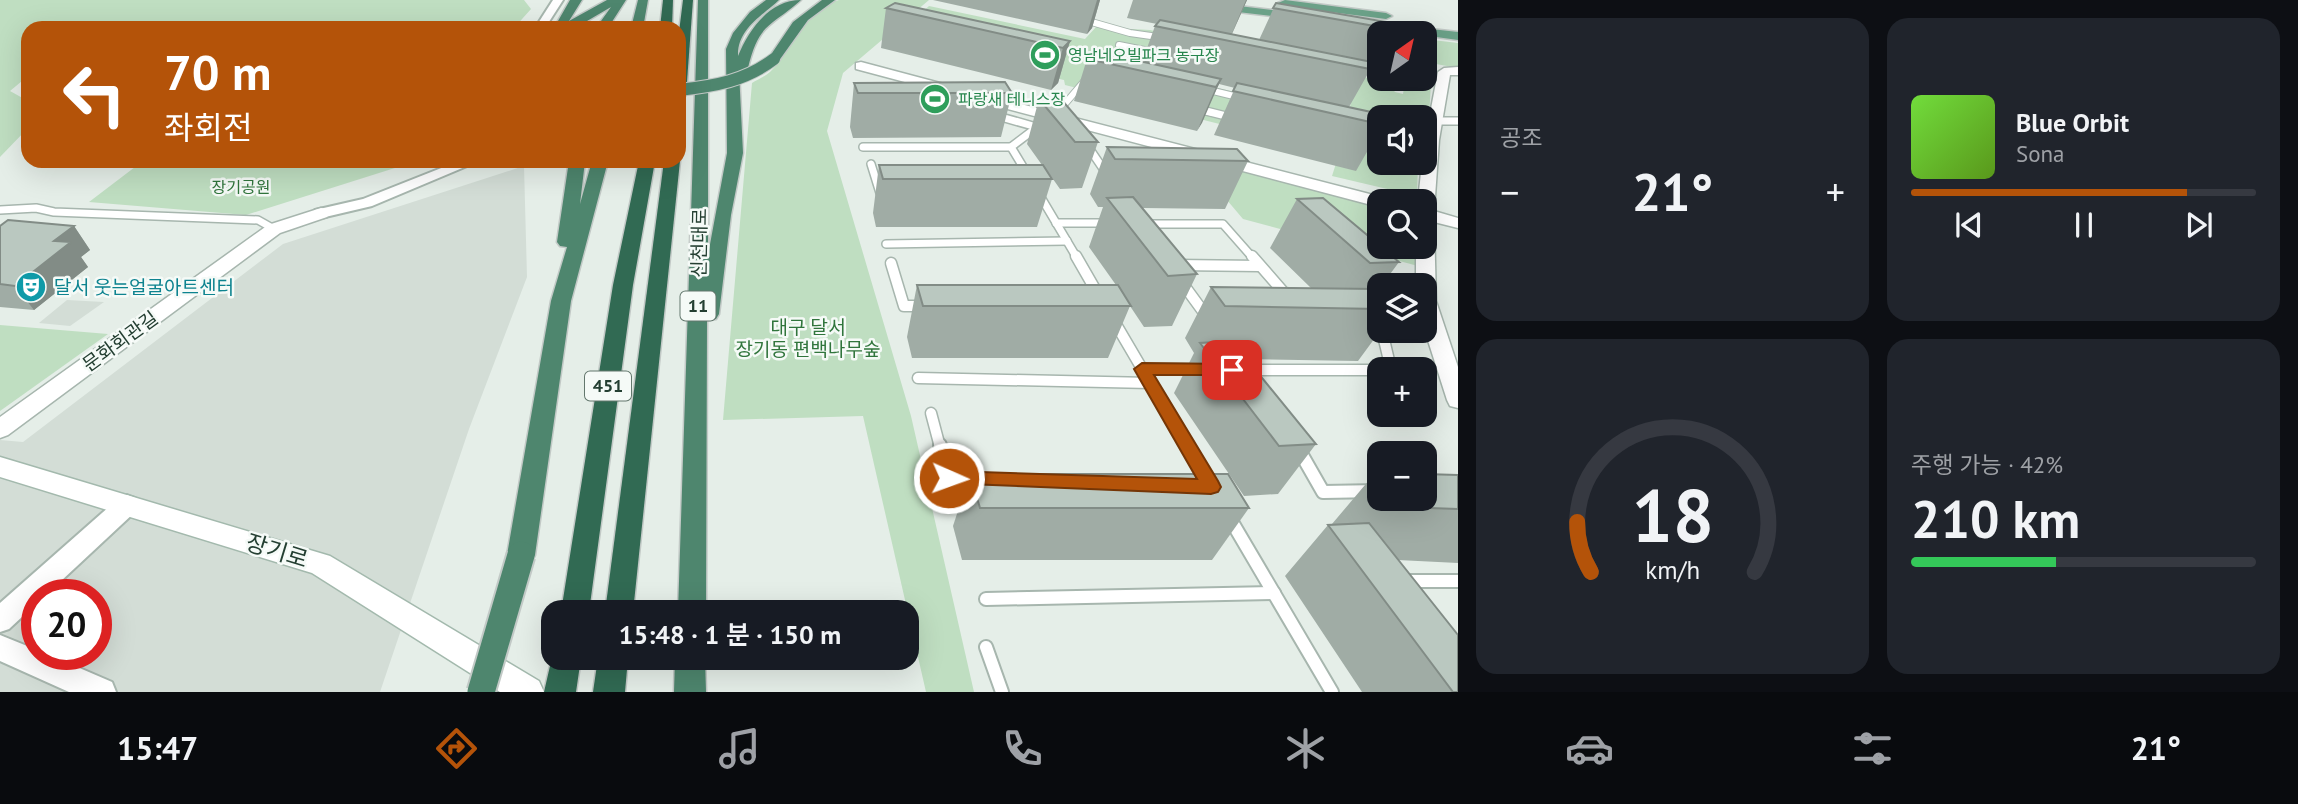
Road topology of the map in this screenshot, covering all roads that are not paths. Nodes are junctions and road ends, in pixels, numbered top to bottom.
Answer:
1 (558, 0) edge
2 (577, 0) edge
3 (618, 0) edge
4 (643, 0) edge
5 (668, 0) edge
6 (688, 0) edge
7 (703, 0) edge
8 (774, 0) edge
9 (796, 0) edge
10 (830, 0) edge
11 (1162, 0) edge
12 (1261, 0) edge
13 (1080, 19) dead end
14 (544, 21) edge
15 (563, 21) edge
16 (577, 21) edge
17 (606, 21) edge
18 (638, 21) edge
19 (666, 21) edge
20 (686, 21) edge
21 (1458, 25) edge
22 (1130, 33) junction
23 (1458, 36) edge
24 (1167, 39) edge
25 (1119, 45) junction
26 (1112, 51) dead end
27 (1170, 55) edge
28 (861, 66) dead end
29 (1458, 71) edge
30 (1090, 74) edge
31 (1083, 82) junction
32 (1096, 85) edge
33 (1192, 86) dead end
34 (686, 91) edge
35 (1245, 99) edge
36 (1187, 107) edge
37 (734, 108) junction
38 (982, 112) edge
39 (1239, 119) edge
40 (1437, 121) joint
41 (1458, 121) edge
42 (1052, 124) junction
43 (1038, 127) junction
44 (1074, 139) edge
45 (863, 147) dead end
46 (1011, 148) junction
47 (871, 164) dead end
48 (454, 168) edge
49 (576, 168) edge
50 (598, 168) edge
51 (646, 168) edge
52 (670, 168) edge
53 (1119, 173) edge
54 (1039, 194) junction
55 (1026, 195) edge
56 (894, 196) edge
57 (1367, 199) edge
58 (0, 210) edge
59 (321, 213) joint
60 (1437, 217) edge
61 (1056, 223) junction
62 (1458, 223) edge
63 (1125, 224) edge
64 (274, 229) junction
65 (1146, 234) edge
66 (1066, 241) junction
67 (886, 244) dead end
68 (1426, 259) edge
69 (891, 263) dead end
70 (1260, 266) junction
71 (561, 301) junction
72 (1090, 304) edge
73 (1294, 304) edge
74 (931, 306) edge
75 (1227, 311) edge
76 (1110, 315) edge
77 (1142, 369) junction
78 (1205, 369) edge
79 (1230, 370) edge
80 (1255, 370) junction
81 (1367, 370) edge
82 (918, 378) dead end
83 (1261, 381) edge
84 (1150, 383) junction
85 (1458, 400) edge
86 (931, 412) dead end
87 (696, 414) junction
88 (0, 429) edge
89 (1292, 437) edge
90 (0, 467) edge
91 (990, 480) edge
92 (1198, 486) edge
93 (1211, 487) junction
94 (1367, 491) edge
95 (1218, 499) edge
96 (127, 505) junction
97 (1225, 510) edge
98 (1390, 581) edge
99 (1458, 581) edge
100 (1274, 593) junction
101 (986, 599) dead end
102 (577, 600) edge
103 (620, 600) edge
104 (692, 600) edge
105 (0, 620) edge
106 (986, 647) dead end
107 (0, 648) edge
108 (564, 670) edge
109 (612, 670) edge
110 (690, 670) edge
111 (102, 692) edge
112 (481, 692) edge
113 (528, 692) edge
114 (560, 692) edge
115 (609, 692) edge
116 (690, 692) edge
117 (1002, 692) edge
118 (1332, 692) edge

1 - 14 street
2 - 15 highway
3 - 16 highway
3 - 17 highway
4 - 18 highway
5 - 19 highway
6 - 20 highway
7 - 87 highway, 신천대로 / 11
8 - 37 highway
9 - 37 highway
10 - 34 highway, bridge
11 - 23 main road
12 - 21 main road
13 - 22 lane
22 - 24 lane
22 - 25 lane
25 - 26 lane
25 - 27 lane
28 - 42 street
29 - 40 street
30 - 31 lane
31 - 32 lane
31 - 42 lane
33 - 35 lane
36 - 39 lane
37 - 87 highway
38 - 43 lane
40 - 41 lane
42 - 43 lane
42 - 57 street
43 - 46 lane
44 - 53 lane
45 - 46 lane
46 - 54 lane
47 - 56 lane
48 - 59 street, 문화회관길
49 - 71 highway
50 - 71 highway
51 - 102 highway, 451
52 - 103 highway, 451
54 - 55 lane
54 - 61 lane
58 - 64 lane
59 - 64 street, 문화회관길
60 - 62 street
61 - 63 lane
61 - 66 lane
64 - 88 street, 문화회관길
65 - 70 lane
66 - 67 lane
66 - 72 lane
68 - 85 street
69 - 74 lane
70 - 73 lane
70 - 75 lane
71 - 112 highway, bridge
76 - 77 lane
77 - 78 lane
77 - 84 lane
79 - 80 lane
80 - 81 lane
80 - 83 lane
82 - 84 lane
84 - 93 lane
86 - 91 lane
87 - 104 highway, 신천대로 / 11
89 - 94 lane
90 - 96 street, 장기로
92 - 93 lane
93 - 95 lane
96 - 105 street
96 - 113 street, 장기로
97 - 100 lane
98 - 99 lane
100 - 101 lane
100 - 118 lane
106 - 117 lane
107 - 111 street
108 - 114 highway
109 - 115 highway
110 - 116 highway

